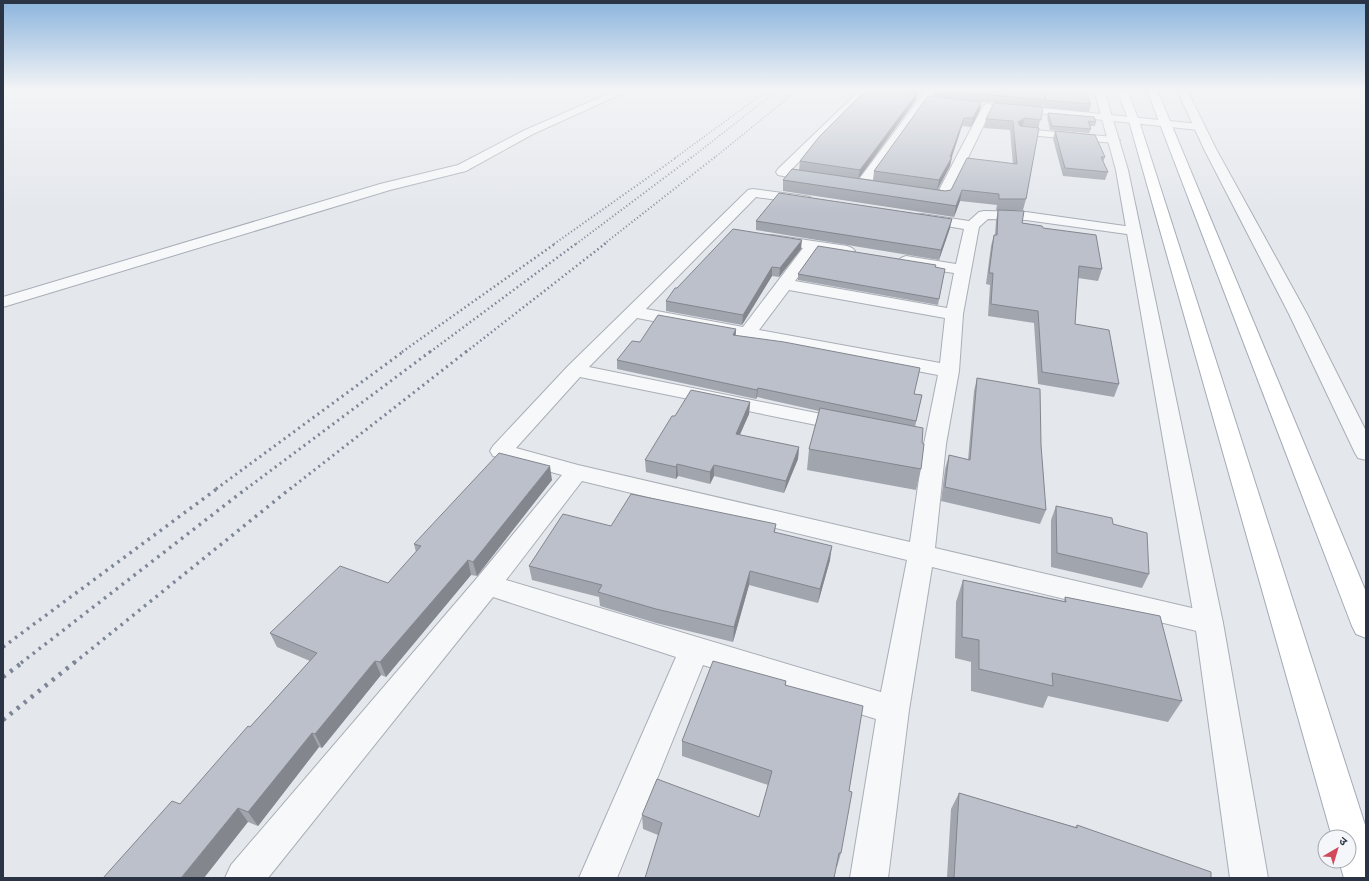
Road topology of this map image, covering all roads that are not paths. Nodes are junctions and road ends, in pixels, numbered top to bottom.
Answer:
1 (533, 131) edge
2 (825, 131) edge
3 (900, 131) edge
4 (982, 131) edge
5 (1111, 131) edge
6 (1137, 131) edge
7 (1169, 131) edge
8 (1201, 131) edge
9 (1022, 132) edge
10 (513, 140) junction
11 (1114, 140) junction
12 (463, 154) dead end
13 (438, 162) dead end
14 (831, 181) edge
15 (385, 187) junction
16 (876, 188) edge
17 (905, 192) edge
18 (816, 202) edge
19 (910, 216) edge
20 (972, 226) junction
21 (1134, 231) junction
22 (760, 237) edge
23 (813, 246) junction
24 (858, 253) edge
25 (888, 258) edge
26 (964, 270) junction
27 (784, 284) junction
28 (3, 302) edge
29 (634, 312) junction
30 (954, 314) junction
31 (747, 334) junction
32 (574, 370) junction
33 (949, 371) junction
34 (864, 429) edge
35 (1366, 453) edge
36 (577, 472) junction
37 (921, 554) junction
38 (487, 585) junction
39 (1210, 623) junction
40 (1366, 626) edge
41 (694, 650) junction
42 (894, 710) junction
43 (244, 878) edge
44 (598, 878) edge
45 (869, 878) edge
46 (1249, 878) edge
47 (1363, 878) edge

1 - 10 street
2 - 14 street
3 - 16 street
4 - 17 street
5 - 11 street
6 - 47 main road
7 - 40 main road
8 - 35 street
9 - 11 street
10 - 12 street
10 - 15 street
11 - 21 street
13 - 15 street
15 - 28 street
18 - 29 street
19 - 20 street
20 - 21 street
20 - 26 street
21 - 39 street
22 - 23 street
23 - 24 street
23 - 27 street
25 - 26 street
26 - 30 street
27 - 30 street
27 - 31 street
29 - 31 street
29 - 32 street
30 - 33 street
31 - 33 street
32 - 34 street
32 - 36 street
33 - 37 street
36 - 37 street
36 - 38 street
37 - 39 street
37 - 42 street
38 - 41 street
38 - 43 street
39 - 46 street
41 - 42 street
41 - 44 street
42 - 45 street

